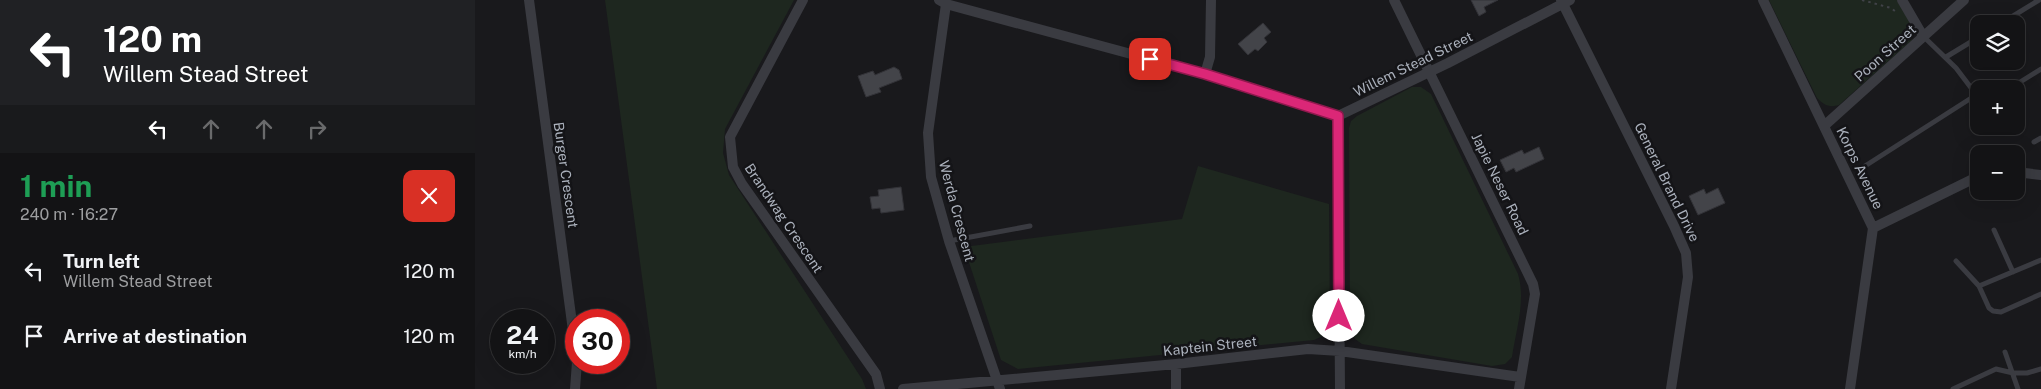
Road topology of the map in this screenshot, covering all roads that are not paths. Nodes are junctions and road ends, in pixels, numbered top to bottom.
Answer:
1 (529, 0) edge
2 (803, 0) edge
3 (1211, 0) edge
4 (1394, 0) edge
5 (1763, 0) edge
6 (1901, 0) edge
7 (1964, 0) edge
8 (2039, 0) edge
9 (1565, 1) edge
10 (943, 2) edge
11 (2015, 15) edge
12 (1923, 36) junction
13 (1970, 42) edge
14 (1946, 57) junction
15 (2041, 69) edge
16 (1429, 72) junction
17 (1205, 74) junction
18 (2023, 80) edge
19 (1970, 88) edge
20 (1970, 101) edge
21 (1338, 116) junction
22 (1824, 126) junction
23 (2041, 138) edge
24 (2034, 142) dead end
25 (1865, 166) dead end
26 (2025, 173) edge
27 (2041, 175) edge
28 (1970, 180) edge
29 (1030, 226) dead end
30 (1873, 228) junction
31 (1994, 230) dead end
32 (949, 240) junction
33 (1956, 260) dead end
34 (2041, 260) edge
35 (2013, 272) junction
36 (1979, 286) junction
37 (2041, 294) edge
38 (570, 309) edge
39 (1339, 351) junction
40 (2005, 352) dead end
41 (1176, 364) junction
42 (2041, 369) edge
43 (2013, 373) junction
44 (576, 374) edge
45 (1520, 376) junction
46 (999, 384) edge
47 (575, 389) edge
48 (880, 389) edge
49 (903, 389) edge
50 (1176, 389) edge
51 (1340, 389) edge
52 (1519, 389) edge
53 (1671, 389) edge
54 (1850, 389) edge
55 (1953, 389) edge
56 (2018, 389) edge

1 - 38 street, Burger Crescent
2 - 48 street, Brandwag Crescent
3 - 17 street
4 - 16 street, Japie Neser Road
5 - 22 street, Korps Avenue
6 - 12 street
7 - 12 street, Poon Street
8 - 11 lane
9 - 16 street, Willem Stead Street
9 - 53 street, General Brand Drive
10 - 17 street
10 - 32 street, Werda Crescent
12 - 14 lane
12 - 22 street, Poon Street
13 - 14 lane
14 - 19 lane
15 - 18 lane
16 - 21 street, Willem Stead Street
16 - 45 street, Japie Neser Road
17 - 21 street
20 - 25 lane
21 - 39 street
22 - 30 street, Korps Avenue
23 - 24 lane
26 - 27 street
28 - 30 street
29 - 32 lane
30 - 54 street, Korps Avenue
31 - 35 lane
32 - 46 street, Werda Crescent
33 - 36 lane
34 - 35 lane
35 - 36 lane
36 - 37 lane
39 - 41 street, Kaptein Street
39 - 45 street, Kaptein Street
39 - 51 street
40 - 43 lane
41 - 46 street, Kaptein Street
41 - 50 street
42 - 43 lane
43 - 55 lane
43 - 56 lane
44 - 47 street
45 - 52 street, Japie Neser Road
46 - 49 street, Kaptein Street

